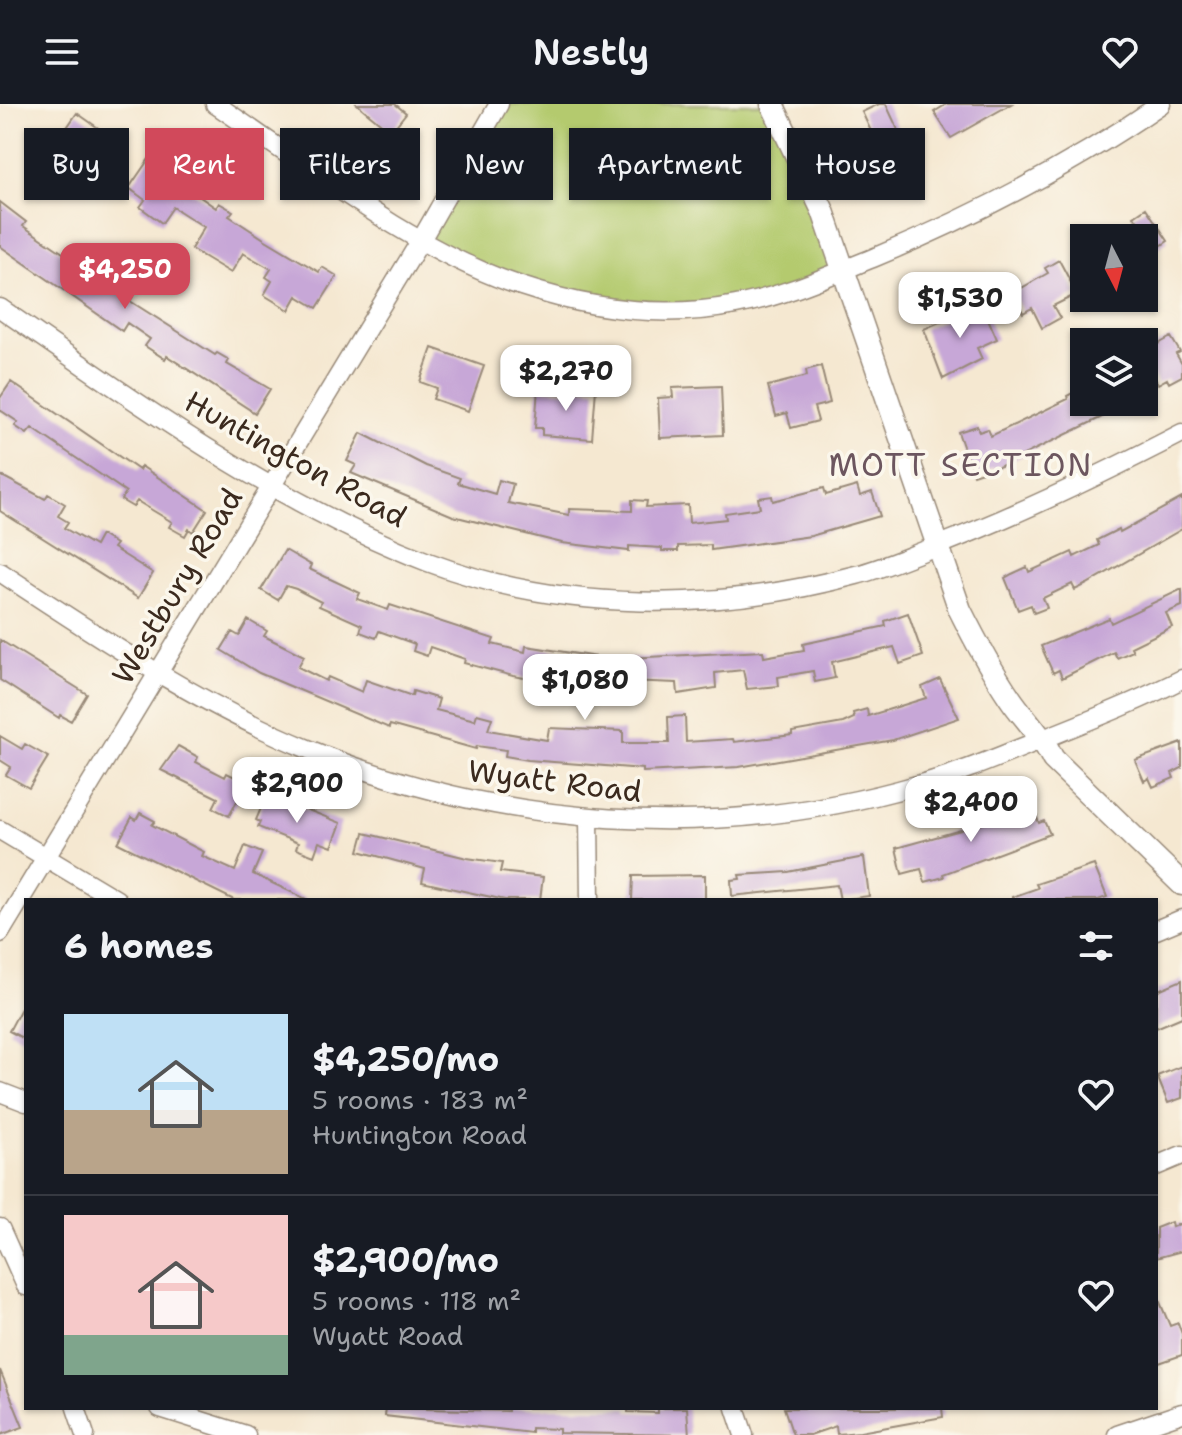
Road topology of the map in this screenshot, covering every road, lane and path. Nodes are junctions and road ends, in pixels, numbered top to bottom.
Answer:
1 (215, 104) edge
2 (499, 104) edge
3 (772, 104) edge
4 (1161, 104) edge
5 (421, 240) junction
6 (844, 270) junction
7 (0, 308) edge
8 (1182, 433) edge
9 (272, 484) junction
10 (938, 545) junction
11 (0, 572) edge
12 (158, 671) junction
13 (1182, 679) edge
14 (1043, 739) junction
15 (589, 819) junction
16 (0, 830) edge
17 (44, 858) junction
18 (1182, 884) edge
19 (114, 898) edge
20 (590, 898) edge
21 (1182, 919) edge
22 (1158, 929) edge
23 (0, 933) edge
24 (0, 1092) edge
25 (24, 1101) edge
26 (1182, 1155) edge
27 (1158, 1165) edge
28 (0, 1228) edge
29 (24, 1282) edge
30 (77, 1410) edge
31 (166, 1410) edge
32 (736, 1410) edge
33 (1182, 1413) edge
34 (85, 1435) edge
35 (246, 1435) edge
36 (744, 1435) edge
37 (1117, 1435) edge

1 - 5 street
2 - 5 street, Westbury Road
3 - 6 street
4 - 6 street
5 - 6 street
5 - 9 street, Westbury Road
6 - 10 street
7 - 9 street, Huntington Road
8 - 10 street, Huntington Road
9 - 10 street, Huntington Road
9 - 12 street, Westbury Road
10 - 14 street
11 - 12 street, Wyatt Road
12 - 15 street, Wyatt Road
12 - 17 street, Westbury Road
13 - 14 street, Wyatt Road
14 - 15 street, Wyatt Road
14 - 18 street
15 - 20 street
16 - 17 street
17 - 19 street
17 - 23 street, Westbury Road
21 - 22 street
24 - 25 street
26 - 27 street
28 - 29 street
30 - 34 street
31 - 35 street
32 - 36 street
33 - 37 street

